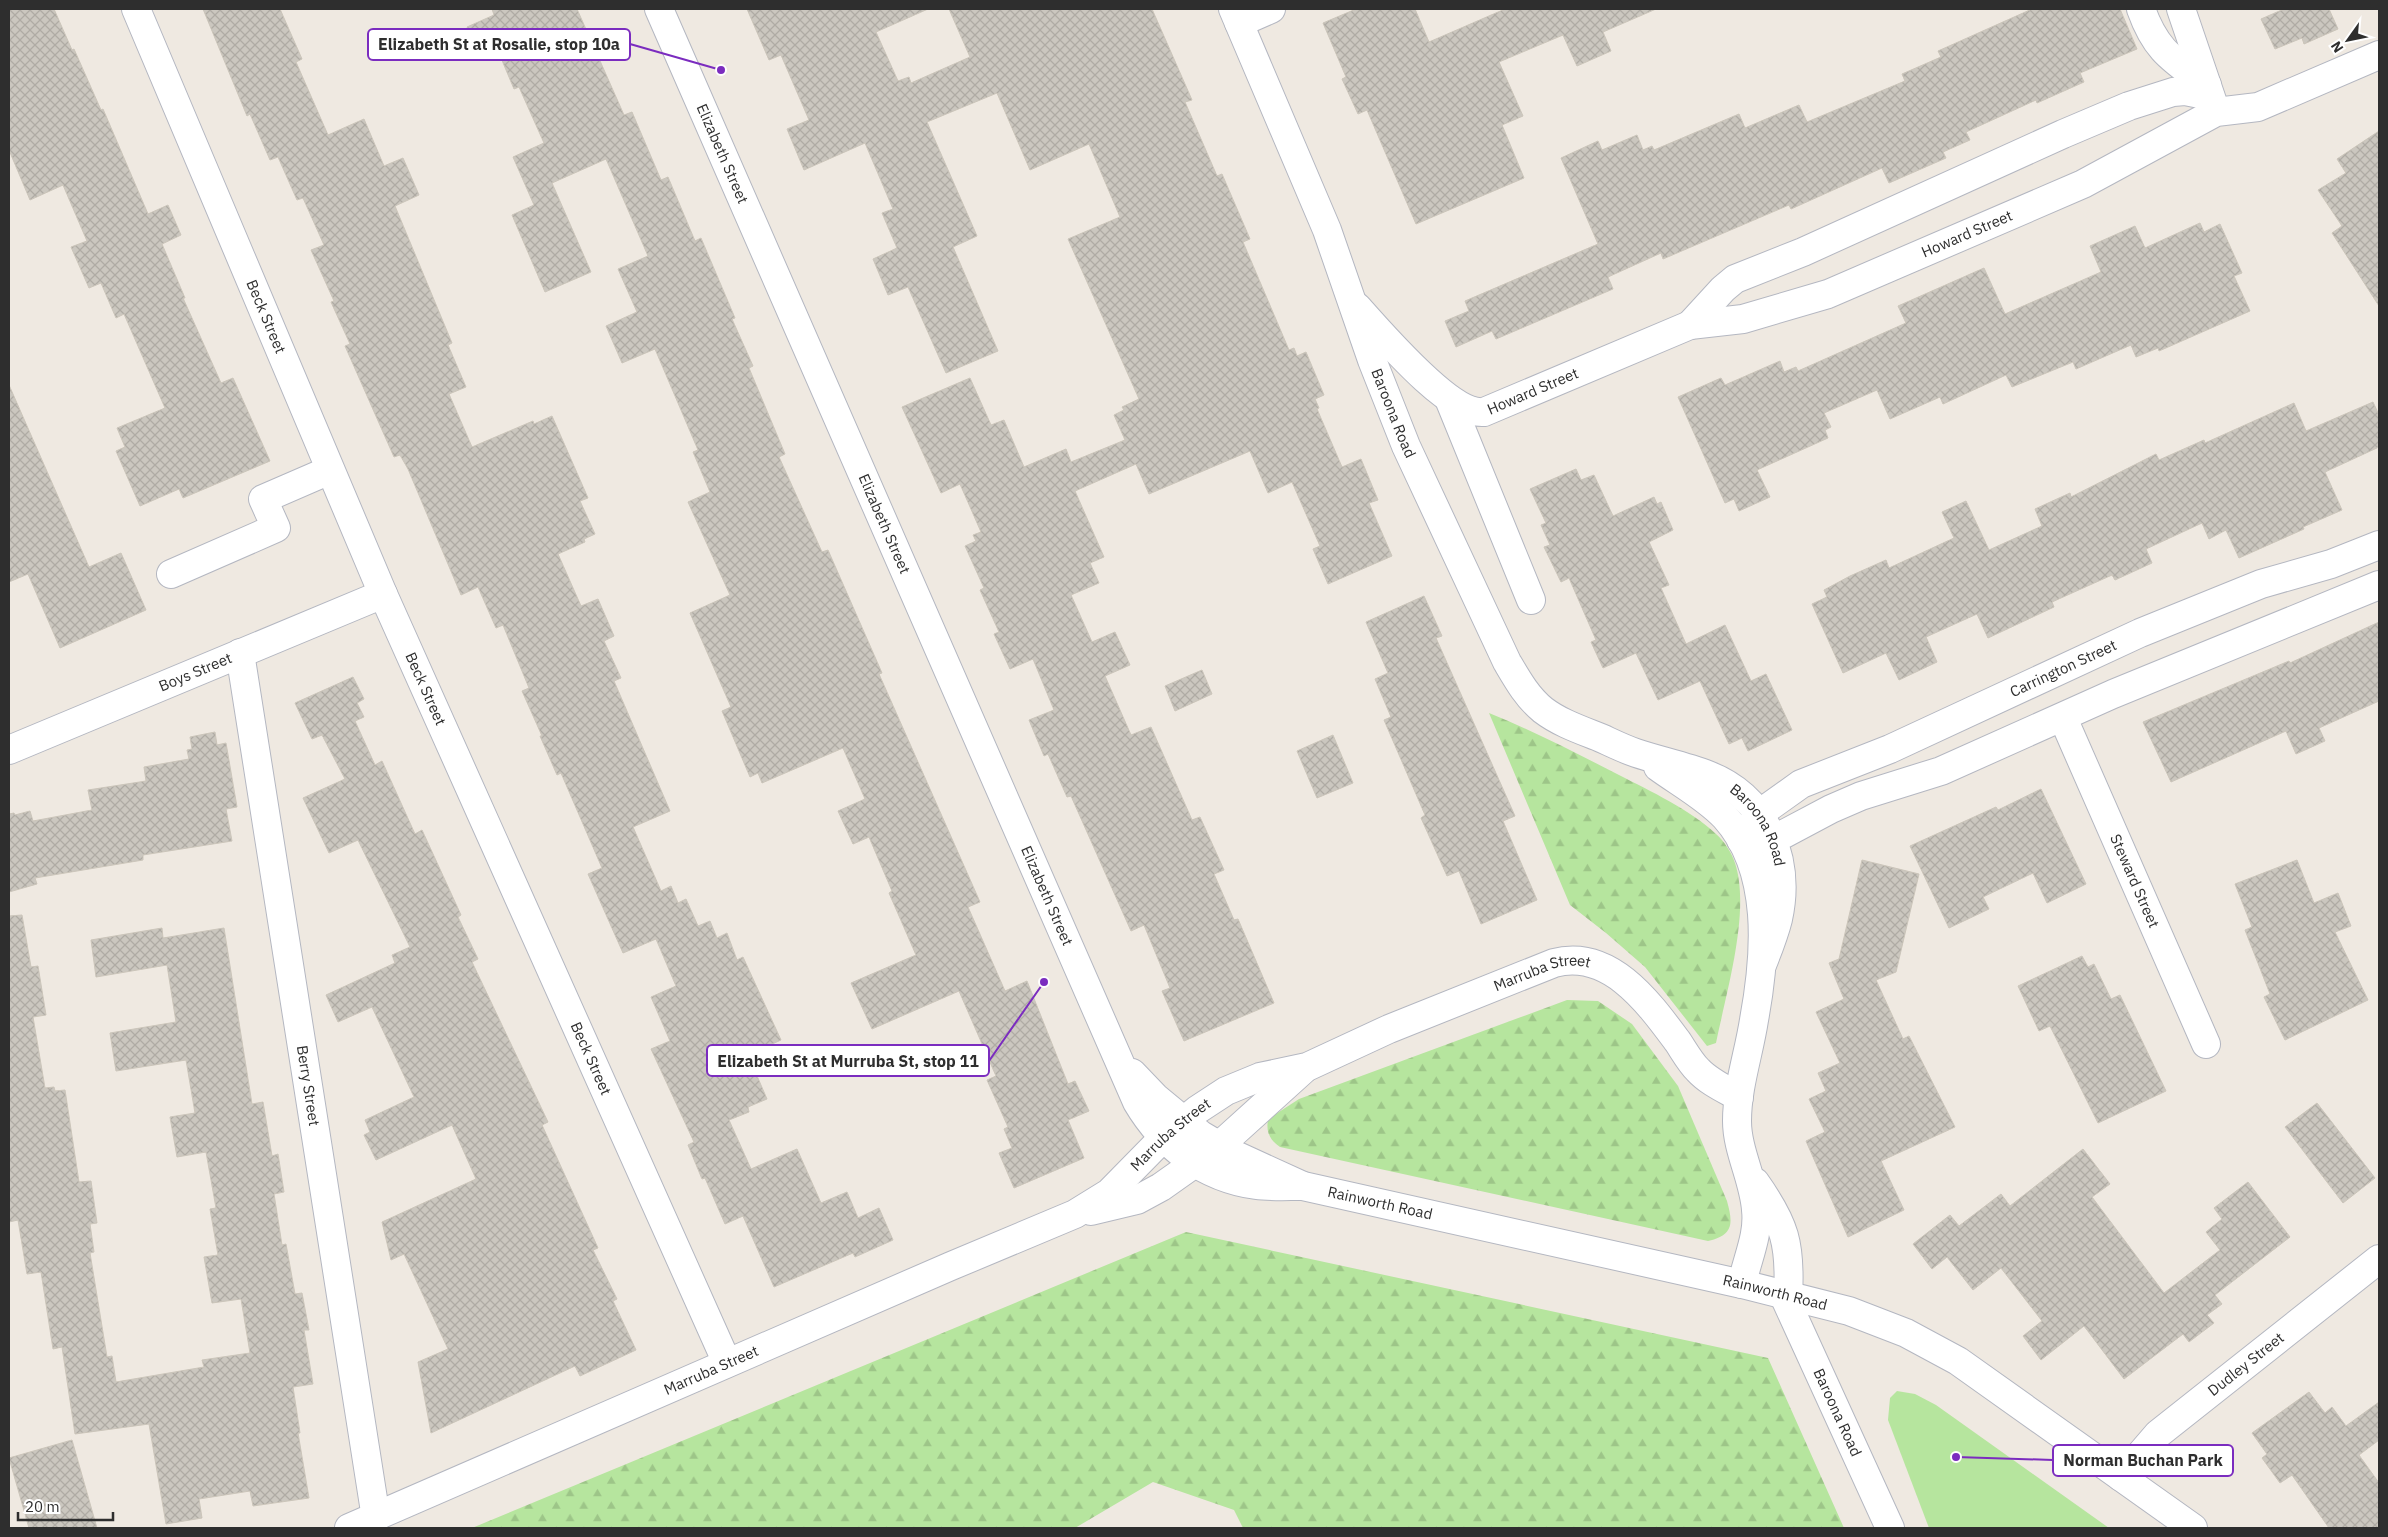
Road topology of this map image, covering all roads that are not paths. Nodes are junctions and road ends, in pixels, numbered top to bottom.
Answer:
1 (136, 9) edge
2 (659, 9) edge
3 (1271, 9) edge
4 (2141, 9) edge
5 (2181, 9) edge
6 (1236, 16) edge
7 (2379, 55) edge
8 (2211, 97) junction
9 (1352, 302) junction
10 (1690, 325) junction
11 (1449, 399) junction
12 (330, 470) junction
13 (2379, 545) edge
14 (171, 574) dead end
15 (2379, 585) edge
16 (383, 594) junction
17 (1530, 600) dead end
18 (240, 653) junction
19 (2063, 718) junction
20 (9, 750) edge
21 (1636, 753) junction
22 (1759, 814) junction
23 (1773, 838) junction
24 (1741, 840) junction
25 (1762, 966) junction
26 (2206, 1044) dead end
27 (1307, 1067) junction
28 (1739, 1098) junction
29 (1173, 1130) junction
30 (1218, 1146) junction
31 (1194, 1163) junction
32 (1747, 1167) junction
33 (1303, 1186) junction
34 (1075, 1214) junction
35 (2379, 1259) edge
36 (1742, 1284) junction
37 (1786, 1296) junction
38 (727, 1363) junction
39 (2121, 1477) junction
40 (376, 1518) junction
41 (349, 1528) edge
42 (1890, 1528) edge
43 (2194, 1528) edge

1 - 12 street, Beck Street
2 - 29 street, Elizabeth Street
3 - 6 street
4 - 8 street
5 - 8 street
6 - 9 street, Baroona Road
7 - 8 street
8 - 10 street, Howard Street
8 - 10 street, Howard Street
9 - 11 street, Howard Street
9 - 21 street, Baroona Road
10 - 11 street, Howard Street
11 - 17 street
12 - 14 street
12 - 16 street, Beck Street
13 - 22 street, Carrington Street
15 - 19 street
16 - 18 street, Boys Street
16 - 38 street, Beck Street
18 - 20 street, Boys Street
18 - 40 street, Berry Street
19 - 23 street
19 - 26 street, Steward Street
21 - 22 street, Baroona Road
21 - 24 street, Baroona Road
22 - 23 street, Baroona Road
22 - 24 street, Carrington Street
23 - 24 street
23 - 25 street, Baroona Road
24 - 25 street, Baroona Road
25 - 28 street, Baroona Road
27 - 28 street, Marruba Street
27 - 29 street, Marruba Street
27 - 30 street, Marruba Street
28 - 32 street, Baroona Road
29 - 30 street, Elizabeth Street
29 - 31 street, Elizabeth Street
29 - 34 street, Marruba Street
30 - 31 street, Marruba Street
30 - 33 street, Rainworth Road
31 - 33 street, Rainworth Road
31 - 34 street, Marruba Street
32 - 36 street, Baroona Road
32 - 37 street, Baroona Road
33 - 36 street, Rainworth Road
34 - 38 street, Marruba Street
35 - 39 street, Dudley Street
36 - 37 street, Rainworth Road
37 - 39 street, Rainworth Road
37 - 42 street, Baroona Road
38 - 40 street, Marruba Street
39 - 43 street, Rainworth Road
40 - 41 street, Marruba Street

